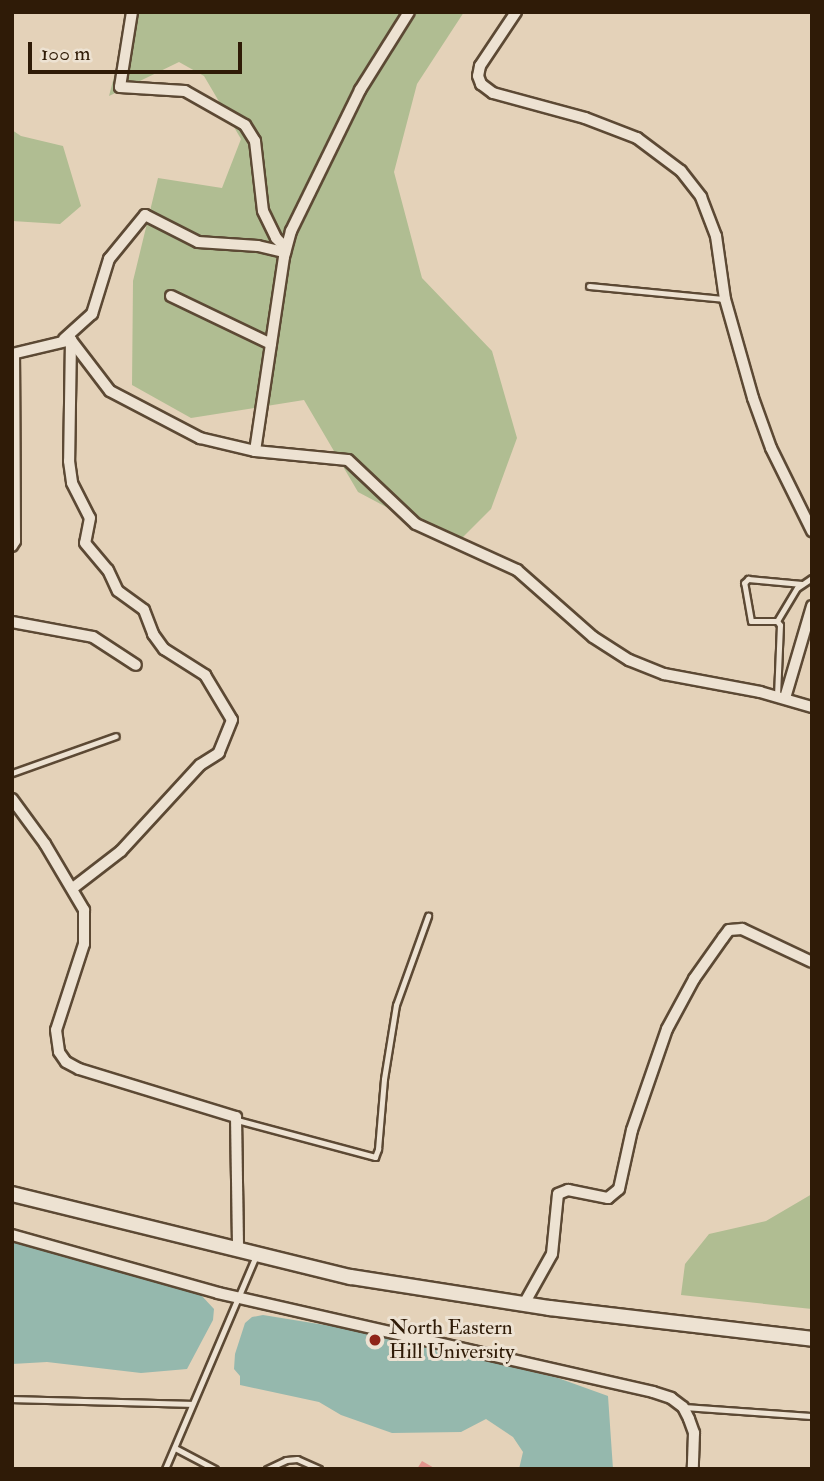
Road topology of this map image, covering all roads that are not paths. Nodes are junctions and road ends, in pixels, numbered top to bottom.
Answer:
1 (132, 12) edge
2 (409, 12) edge
3 (516, 12) edge
4 (286, 250) junction
5 (589, 286) dead end
6 (171, 296) dead end
7 (725, 299) junction
8 (67, 339) junction
9 (271, 344) junction
10 (13, 354) edge
11 (256, 451) junction
12 (812, 531) edge
13 (12, 547) edge
14 (812, 578) edge
15 (802, 584) junction
16 (812, 606) edge
17 (777, 621) junction
18 (12, 622) edge
19 (136, 664) dead end
20 (781, 697) junction
21 (812, 707) edge
22 (116, 736) dead end
23 (12, 773) edge
24 (12, 799) edge
25 (73, 888) junction
26 (428, 916) dead end
27 (812, 962) edge
28 (237, 1120) junction
29 (12, 1194) edge
30 (12, 1235) edge
31 (238, 1250) junction
32 (257, 1255) junction
33 (240, 1298) junction
34 (524, 1304) junction
35 (812, 1339) edge
36 (12, 1399) edge
37 (192, 1404) junction
38 (683, 1407) junction
39 (812, 1416) edge
40 (175, 1448) junction
41 (164, 1469) edge
42 (215, 1469) edge
43 (267, 1469) edge
44 (319, 1469) edge
45 (693, 1469) edge

1 - 4 street
2 - 4 street
3 - 7 street
4 - 8 street
4 - 9 street
5 - 7 lane
6 - 9 street
7 - 12 street
8 - 10 street
8 - 11 street
8 - 25 street
9 - 11 street
10 - 13 street
11 - 20 street
14 - 15 lane
15 - 17 lane
15 - 17 lane
16 - 20 street
17 - 20 lane
18 - 19 street
20 - 21 street
22 - 23 lane
24 - 25 street
25 - 28 street
26 - 28 lane
27 - 34 street
28 - 31 street
29 - 31 street
30 - 33 street
31 - 32 street
32 - 33 lane
32 - 34 street
33 - 37 lane
33 - 38 street
34 - 35 street
36 - 37 lane
37 - 40 lane
38 - 39 lane
38 - 45 street
40 - 41 lane
40 - 42 lane
43 - 44 lane

